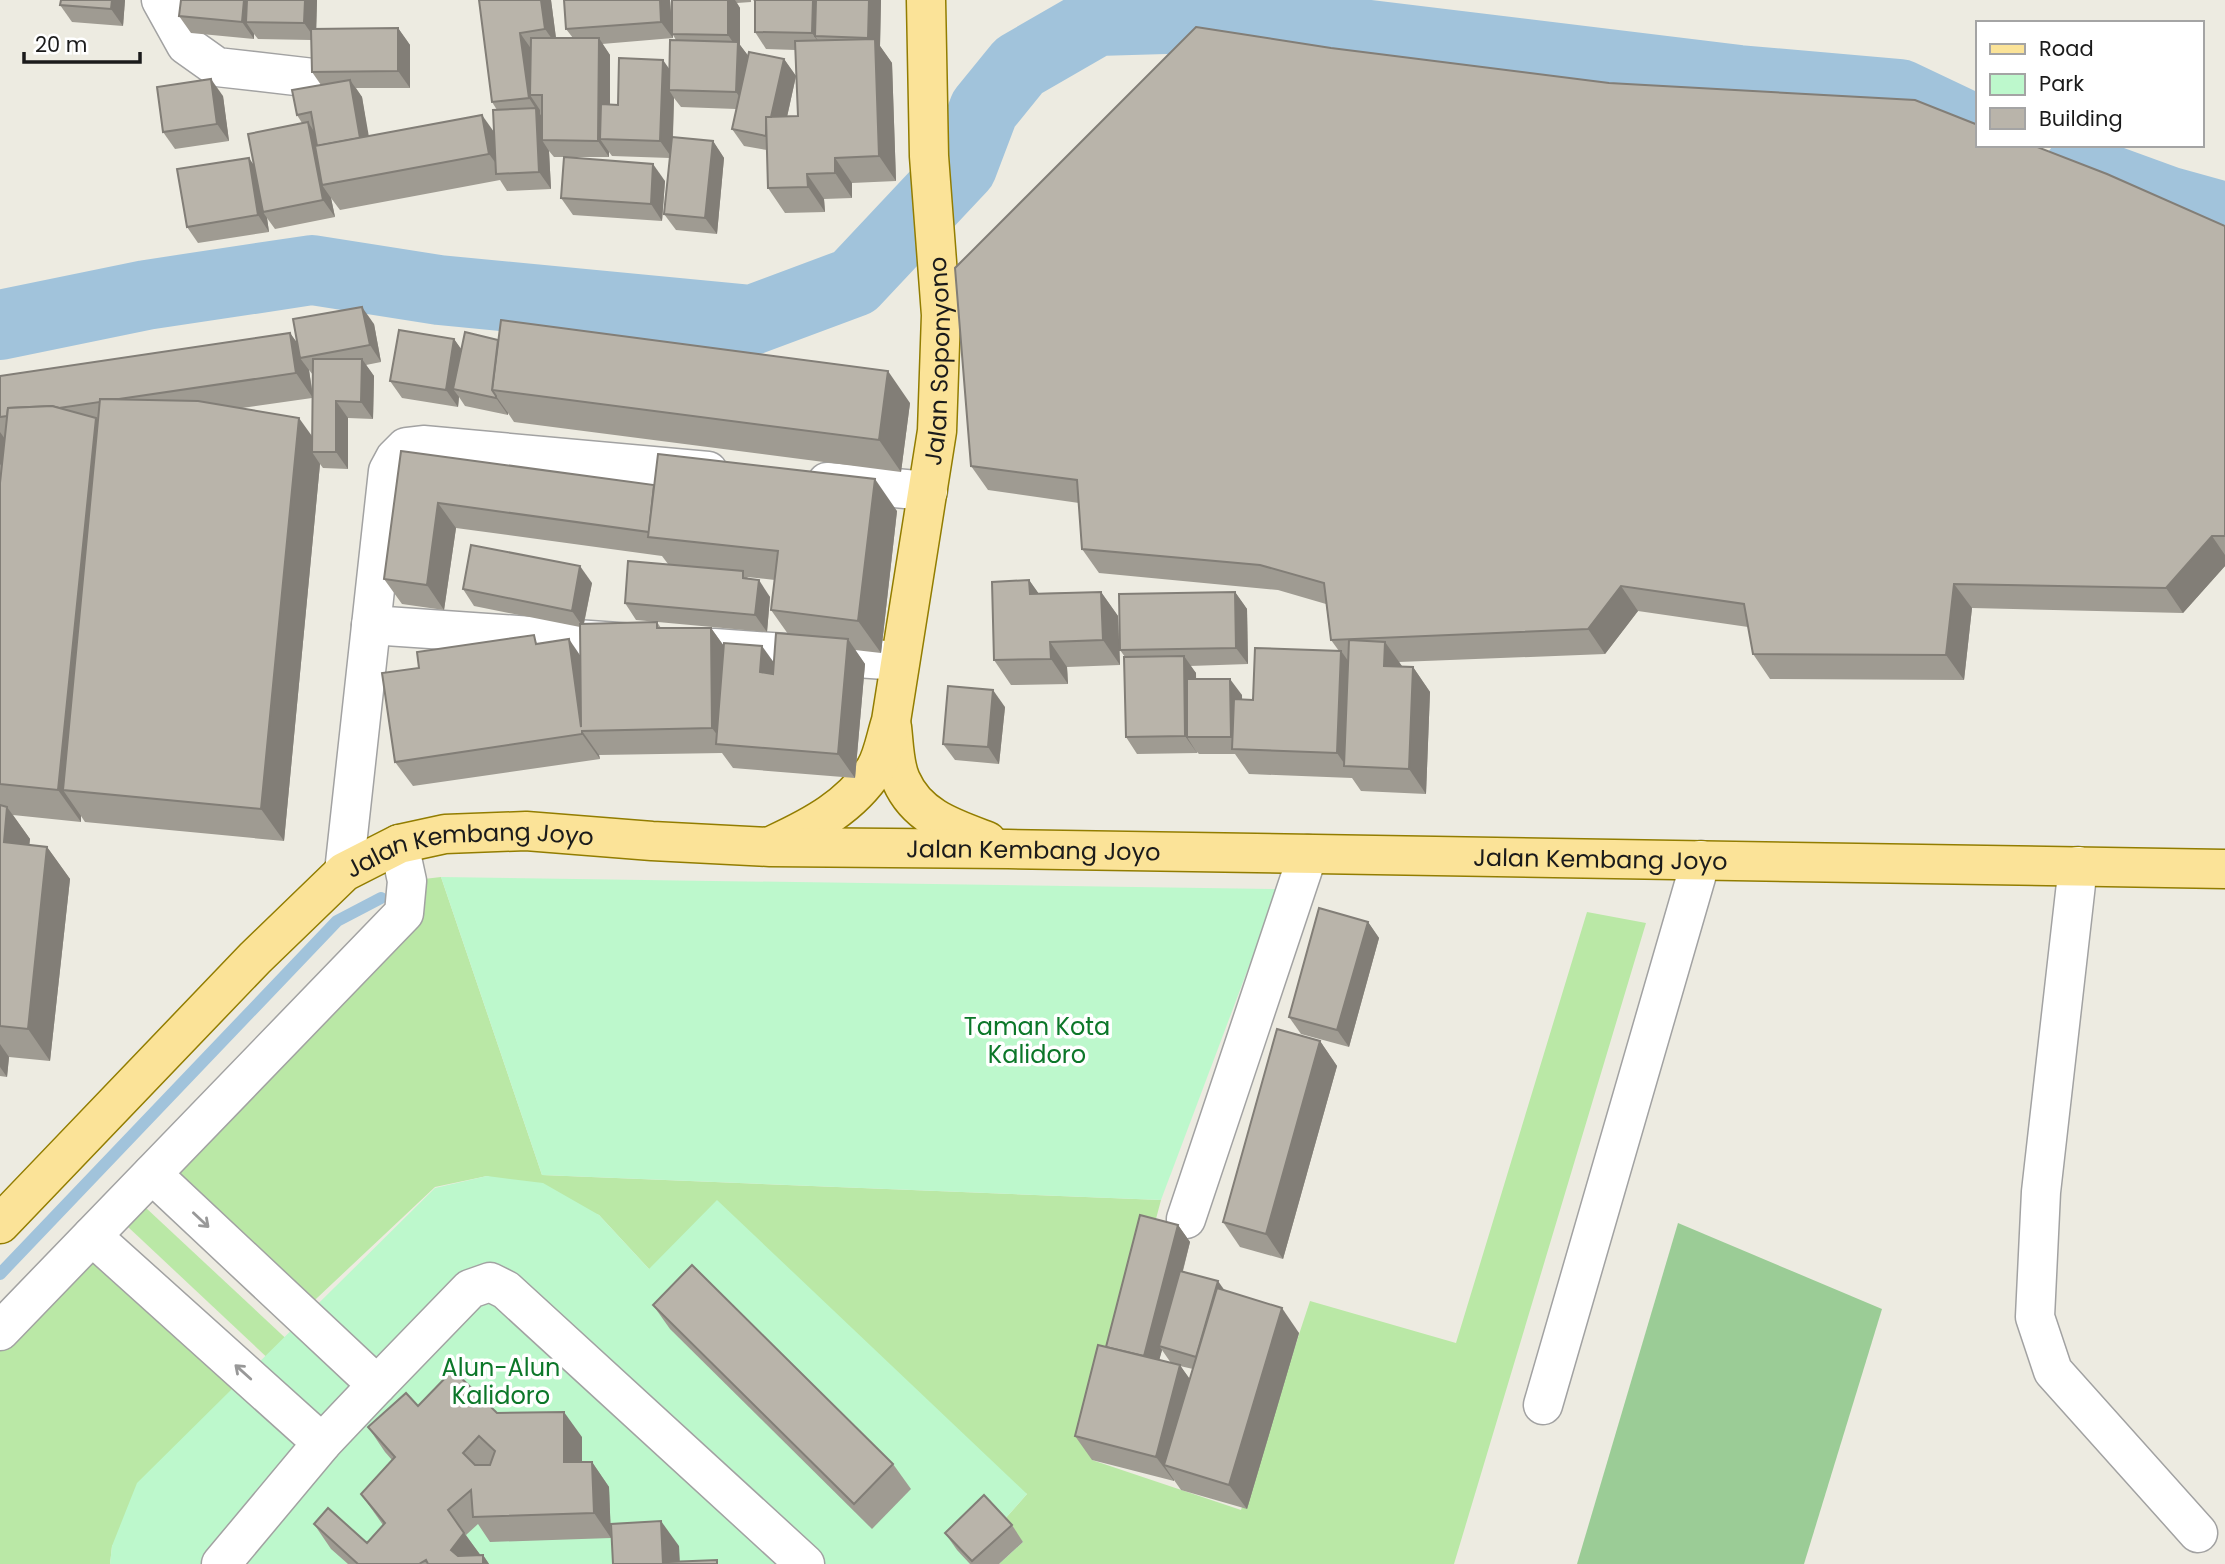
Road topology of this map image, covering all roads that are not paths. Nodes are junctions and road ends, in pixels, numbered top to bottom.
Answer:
1 (161, 0) edge
2 (926, 0) edge
3 (313, 78) edge
4 (737, 474) edge
5 (791, 479) edge
6 (928, 491) junction
7 (371, 625) junction
8 (900, 661) junction
9 (891, 721) junction
10 (399, 844) junction
11 (770, 847) junction
12 (1008, 849) junction
13 (1308, 854) junction
14 (1701, 860) junction
15 (2078, 866) junction
16 (2225, 869) edge
17 (344, 872) junction
18 (152, 1174) junction
19 (1186, 1219) dead end
20 (0, 1224) edge
21 (92, 1236) junction
22 (0, 1331) edge
23 (377, 1385) junction
24 (1543, 1405) dead end
25 (322, 1443) junction
26 (2198, 1533) dead end
27 (221, 1564) edge
28 (805, 1564) edge

1 - 3 street
2 - 6 main road, Jalan Soponyono
4 - 7 street
5 - 6 street
6 - 8 main road, Jalan Soponyono
7 - 8 street
7 - 17 street
8 - 9 main road, Jalan Soponyono
9 - 11 main road
9 - 12 main road
10 - 11 main road, Jalan Kembang Joyo
10 - 17 main road, Jalan Kembang Joyo
10 - 18 street
11 - 12 main road, Jalan Kembang Joyo
12 - 13 main road, Jalan Kembang Joyo
13 - 14 main road, Jalan Kembang Joyo
13 - 19 street
14 - 15 main road, Jalan Kembang Joyo
14 - 24 street
15 - 16 main road, Jalan Kembang Joyo
15 - 26 street
17 - 20 main road, Jalan Kembang Joyo
18 - 21 street
18 -> 23 street
21 - 22 street
25 -> 21 street
23 - 25 street
23 - 28 street
25 - 27 street

